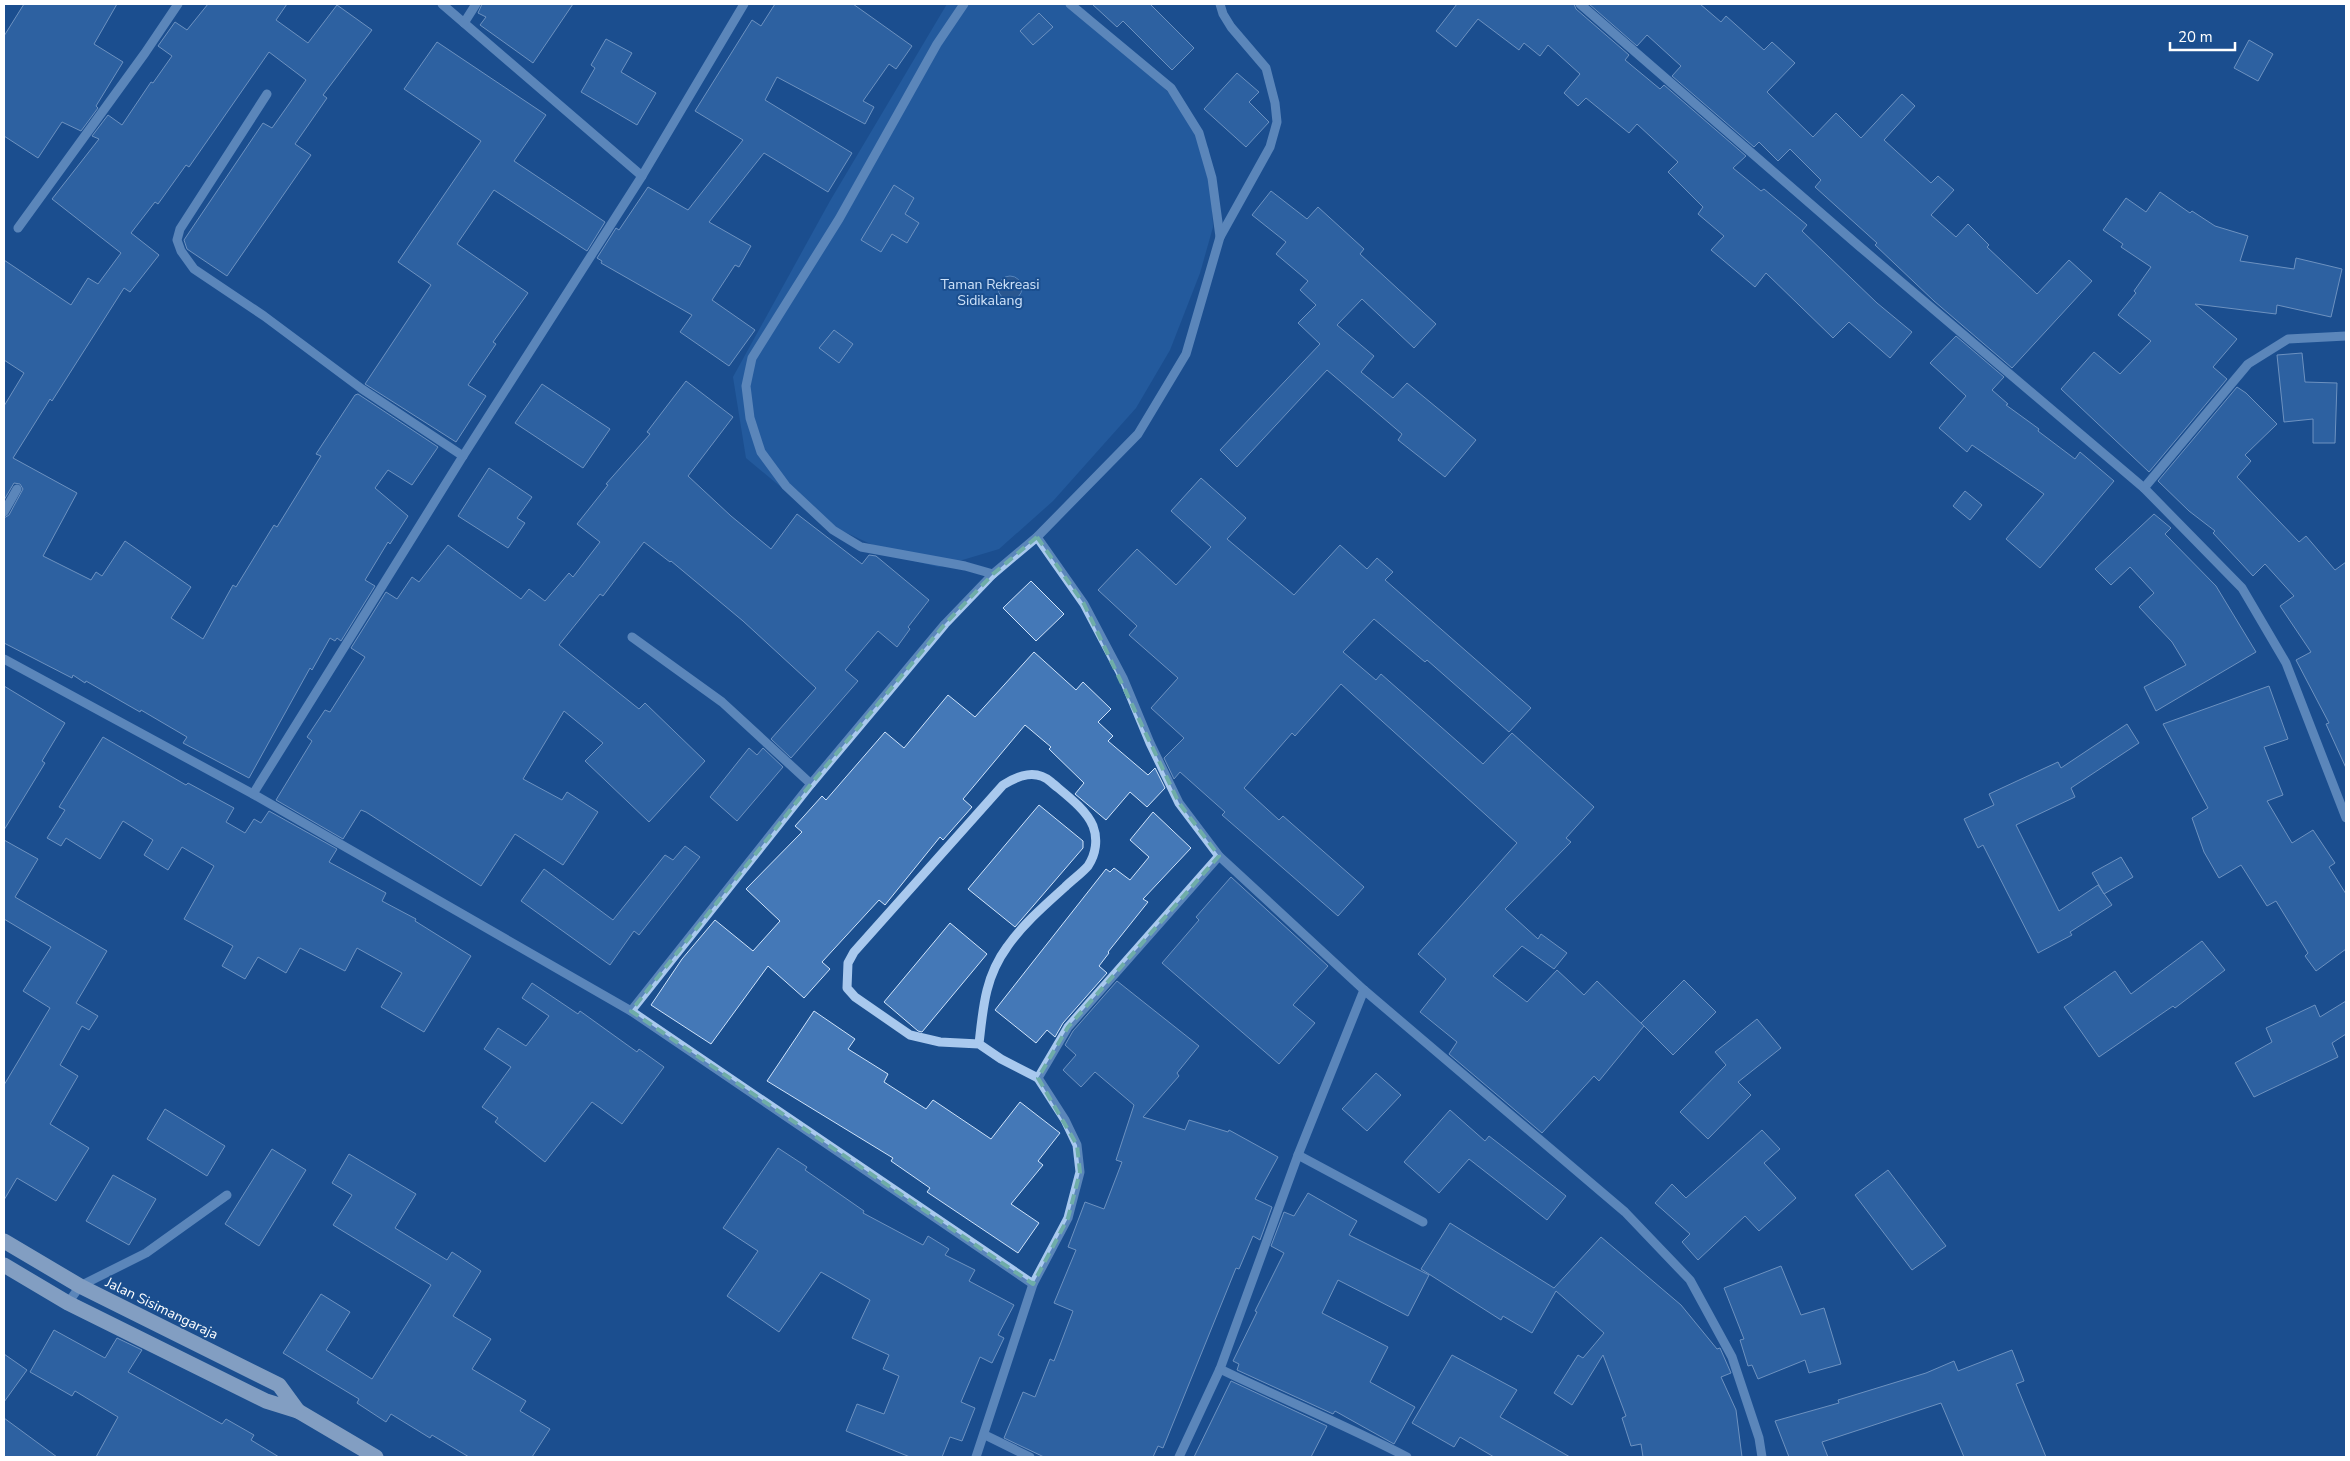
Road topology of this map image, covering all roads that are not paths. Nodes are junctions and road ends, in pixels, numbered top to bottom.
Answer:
1 (178, 4) edge
2 (442, 4) edge
3 (476, 4) edge
4 (744, 4) edge
5 (964, 4) edge
6 (1070, 4) edge
7 (1220, 4) edge
8 (1580, 4) edge
9 (464, 23) junction
10 (268, 94) dead end
11 (642, 176) junction
12 (18, 228) dead end
13 (1220, 237) junction
14 (2346, 336) edge
15 (463, 456) junction
16 (2144, 488) junction
17 (17, 489) dead end
18 (4, 512) edge
19 (1037, 537) junction
20 (993, 574) junction
21 (632, 637) dead end
22 (4, 659) edge
23 (811, 784) junction
24 (253, 794) junction
25 (2346, 818) edge
26 (1219, 856) junction
27 (1364, 990) junction
28 (631, 1011) junction
29 (979, 1044) junction
30 (1038, 1078) junction
31 (1298, 1155) junction
32 (227, 1195) dead end
33 (1423, 1222) dead end
34 (4, 1240) edge
35 (4, 1264) edge
36 (1033, 1284) junction
37 (80, 1286) junction
38 (68, 1303) junction
39 (1220, 1368) junction
40 (298, 1412) junction
41 (985, 1435) junction
42 (376, 1457) edge
43 (976, 1457) edge
44 (1030, 1457) edge
45 (1179, 1457) edge
46 (1406, 1457) edge
47 (1762, 1457) edge

1 - 12 street
2 - 9 street
3 - 9 street
4 - 11 street
5 - 20 street
6 - 13 street
7 - 13 street
8 - 16 street
9 - 11 street
10 - 15 street
11 - 15 street
13 - 19 street
14 - 16 street
15 - 24 street
16 - 25 street
17 - 18 street
19 - 20 street
19 - 26 street
20 - 23 street
21 - 23 street
22 - 24 street
23 - 28 street
24 - 28 street
26 - 27 street
26 - 30 street
27 - 31 street
27 - 47 street
28 - 36 street
29 - 29 street
29 - 30 street
30 - 36 street
31 - 33 street
31 - 39 street
32 - 37 street
34 - 37 highway, Jalan Sisimangaraja
35 - 38 highway, Jalan Sisimangaraja
36 - 41 street
37 - 38 street
37 - 40 highway, Jalan Sisimangaraja
38 - 40 highway, Jalan Sisimangaraja
39 - 45 street
39 - 46 street
40 - 42 highway, Jalan Sisimangaraja
41 - 43 street
41 - 44 street

